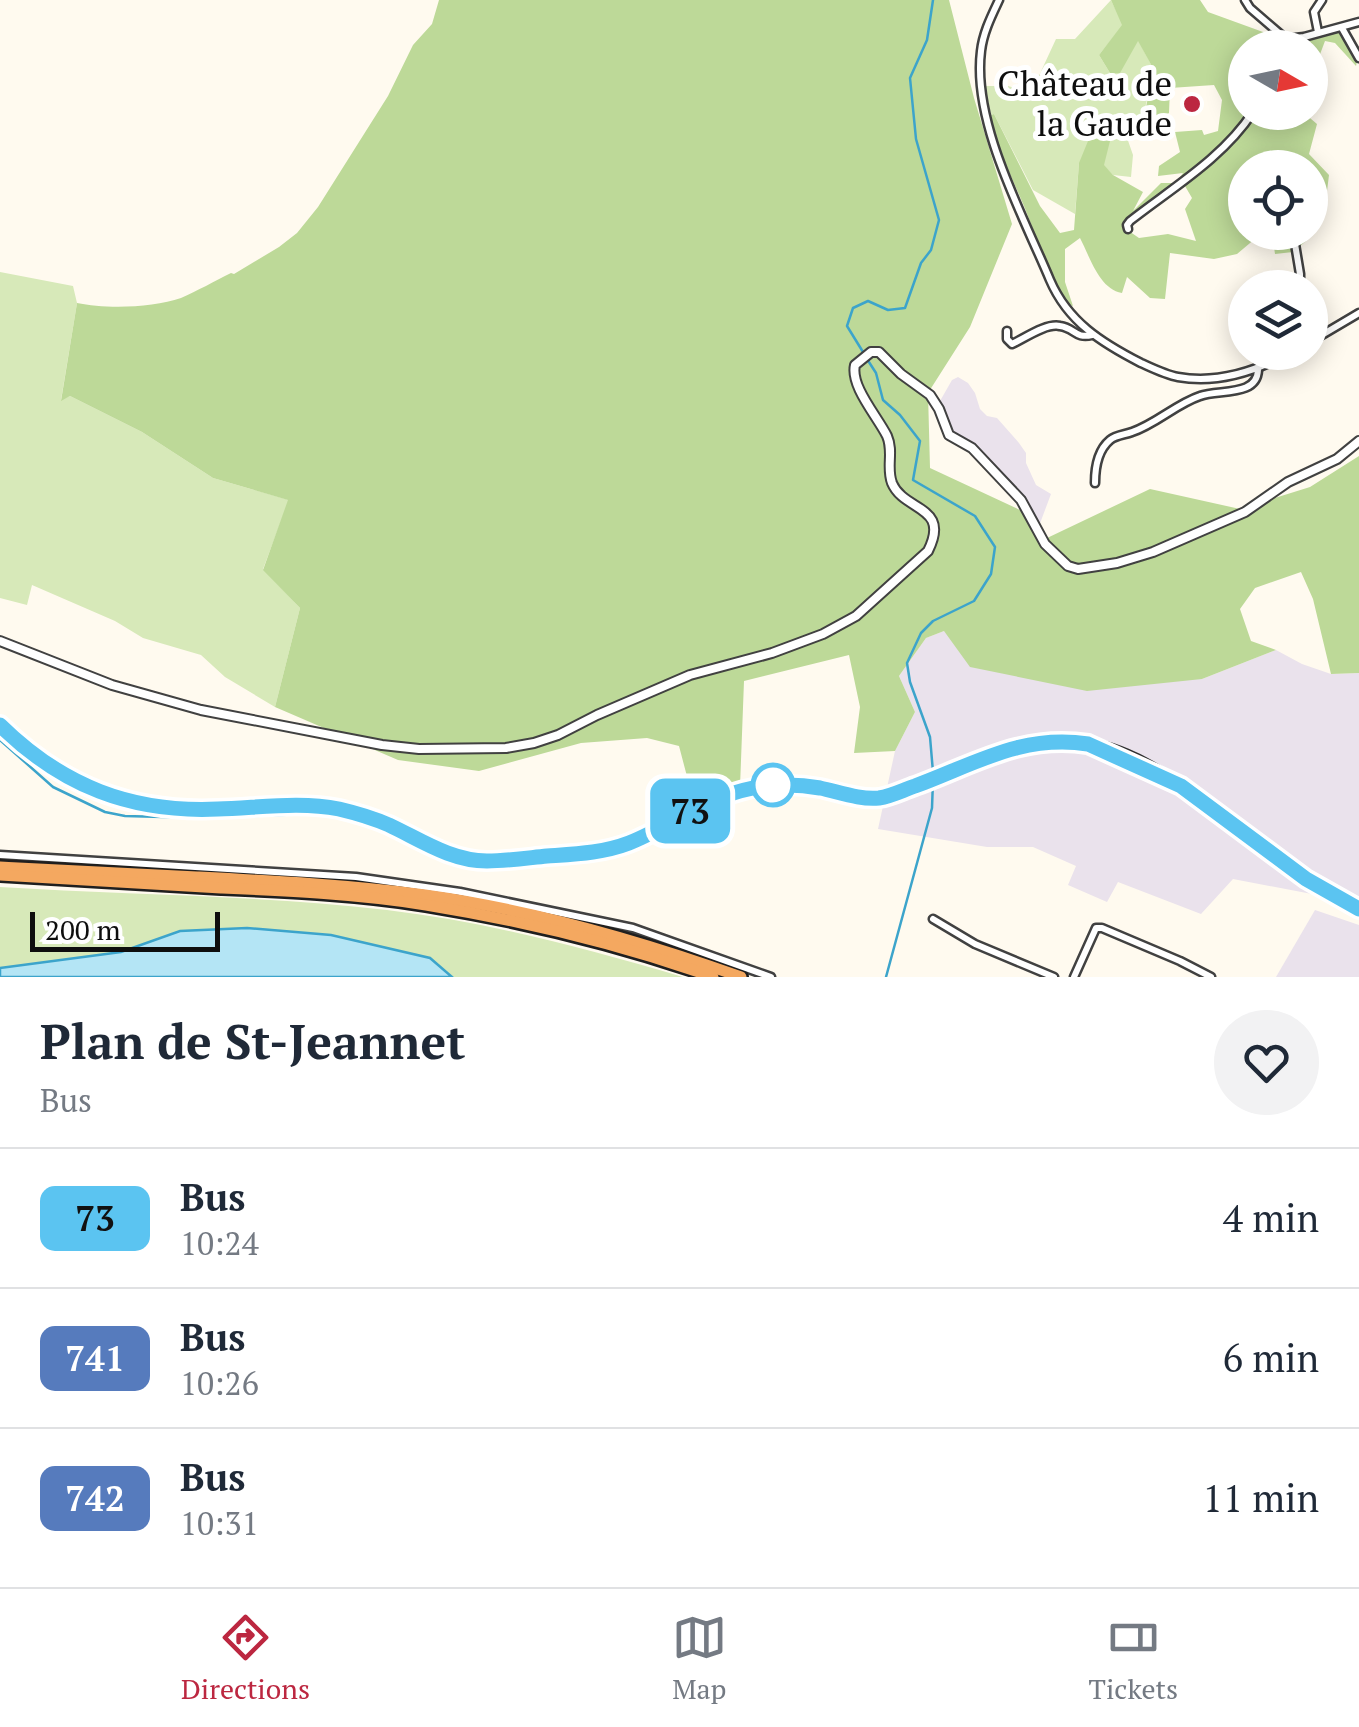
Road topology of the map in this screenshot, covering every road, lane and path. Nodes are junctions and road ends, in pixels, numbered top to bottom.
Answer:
1 (999, 0) edge
2 (1245, 0) edge
3 (1322, 0) edge
4 (1359, 22) edge
5 (1342, 28) junction
6 (1276, 30) edge
7 (1318, 30) edge
8 (1328, 30) edge
9 (1359, 58) edge
10 (1240, 130) edge
11 (1128, 229) dead end
12 (1359, 313) edge
13 (1006, 331) dead end
14 (1328, 331) edge
15 (1092, 335) junction
16 (1258, 370) joint
17 (1359, 442) edge
18 (1095, 483) dead end
19 (0, 641) edge
20 (0, 725) edge
21 (0, 855) edge
22 (0, 866) edge
23 (0, 876) edge
24 (1359, 909) edge
25 (933, 919) dead end
26 (714, 977) edge
27 (741, 977) edge
28 (771, 977) edge
29 (1054, 977) edge
30 (1074, 977) edge
31 (1211, 977) edge

1 - 15 street
2 - 6 street
3 - 7 street
4 - 5 street
5 - 8 street
5 - 9 street
10 - 11 street
12 - 14 street
13 - 15 street
15 - 16 street
16 - 18 street
17 - 19 street
20 - 24 main road
21 - 28 street
22 - 27 highway
23 - 26 highway
25 - 29 street
30 - 31 street

